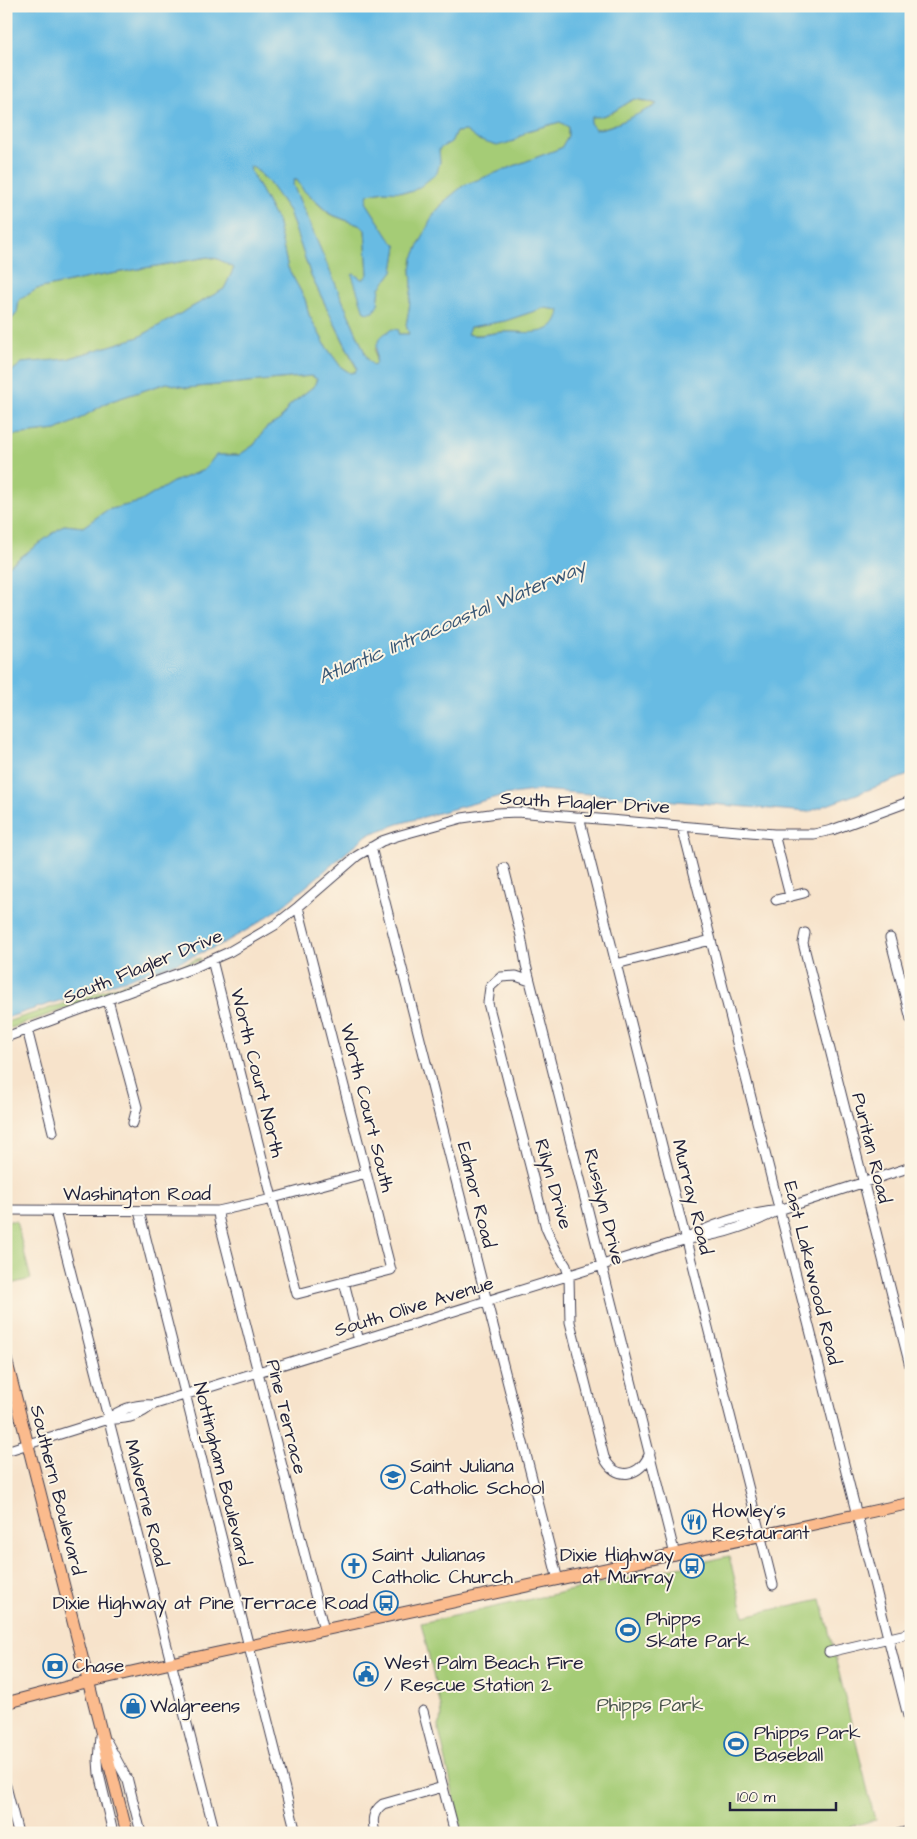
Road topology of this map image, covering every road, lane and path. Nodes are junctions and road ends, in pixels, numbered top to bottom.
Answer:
1 (911, 801) edge
2 (578, 817) junction
3 (682, 826) junction
4 (774, 834) junction
5 (371, 847) junction
6 (504, 868) dead end
7 (804, 892) dead end
8 (790, 896) junction
9 (776, 900) dead end
10 (298, 907) junction
11 (805, 933) dead end
12 (890, 938) dead end
13 (710, 940) junction
14 (212, 960) junction
15 (616, 964) junction
16 (530, 981) junction
17 (108, 1000) junction
18 (911, 1019) edge
19 (27, 1029) junction
20 (6, 1037) edge
21 (133, 1123) dead end
22 (53, 1132) dead end
23 (911, 1167) edge
24 (366, 1173) junction
25 (863, 1183) junction
26 (272, 1198) junction
27 (6, 1210) edge
28 (779, 1210) junction
29 (55, 1211) junction
30 (139, 1211) junction
31 (218, 1211) junction
32 (686, 1239) junction
33 (602, 1265) junction
34 (569, 1276) junction
35 (344, 1282) junction
36 (486, 1301) junction
37 (359, 1341) junction
38 (6, 1360) edge
39 (911, 1370) edge
40 (258, 1372) junction
41 (185, 1395) junction
42 (108, 1419) junction
43 (28, 1444) junction
44 (6, 1451) edge
45 (650, 1452) junction
46 (911, 1503) edge
47 (857, 1515) junction
48 (762, 1536) junction
49 (675, 1554) junction
50 (558, 1580) junction
51 (773, 1584) dead end
52 (324, 1630) junction
53 (911, 1633) edge
54 (888, 1638) junction
55 (250, 1646) junction
56 (830, 1652) dead end
57 (171, 1663) junction
58 (88, 1682) junction
59 (6, 1703) edge
60 (423, 1711) dead end
61 (911, 1728) edge
62 (101, 1731) junction
63 (443, 1788) junction
64 (7, 1792) edge
65 (18, 1833) edge
66 (113, 1833) edge
67 (127, 1833) edge
68 (141, 1833) edge
69 (214, 1833) edge
70 (296, 1833) edge
71 (375, 1833) edge
72 (455, 1833) edge

1 - 4 street, South Flagler Drive
2 - 3 street, South Flagler Drive
2 - 5 street, South Flagler Drive
2 - 15 street, Murray Road
3 - 4 street, South Flagler Drive
3 - 13 street, East Lakewood Road
4 - 8 street
5 - 10 street, South Flagler Drive
5 - 36 street, Edmor Road
6 - 16 street, Russlyn Drive
7 - 8 street
8 - 9 street
10 - 14 street, South Flagler Drive
10 - 24 street, Worth Court South
11 - 25 street, Puritan Road
12 - 18 street
13 - 15 street
13 - 28 street, East Lakewood Road
14 - 17 street, South Flagler Drive
14 - 26 street, Worth Court North
15 - 32 street, Murray Road
16 - 33 street, Russlyn Drive
16 - 34 street, Rilyn Drive
17 - 19 street, South Flagler Drive
17 - 21 street
19 - 20 street, South Flagler Drive
19 - 22 street
23 - 25 street, South Olive Avenue
24 - 26 street, Washington Road
24 - 35 street, Worth Court South
25 - 28 street, South Olive Avenue
25 - 39 street, Puritan Road
26 - 31 street, Washington Road
26 - 35 street, Worth Court North
27 - 29 street, Washington Road
28 - 32 street, South Olive Avenue
28 - 47 street, East Lakewood Road
29 - 30 street, Washington Road
29 - 42 street, Malverne Road
30 - 31 street, Washington Road
30 - 41 street, Nottingham Boulevard
31 - 40 street, Pine Terrace
32 - 33 street, South Olive Avenue
32 - 48 street, Murray Road
33 - 34 street, South Olive Avenue
33 - 45 street, Russlyn Drive
34 - 36 street, South Olive Avenue
34 - 45 street, Rilyn Drive
35 - 37 street
36 - 37 street, South Olive Avenue
36 - 50 street, Edmor Road
37 - 40 street, South Olive Avenue
38 - 43 main road, Southern Boulevard
40 - 41 street, South Olive Avenue
40 - 52 street, Pine Terrace
41 - 42 street, South Olive Avenue
41 - 55 street, Nottingham Boulevard
42 - 43 street, South Olive Avenue
42 - 57 street, Malverne Road
43 - 44 street, South Olive Avenue
43 - 58 main road, Southern Boulevard
45 - 49 street, Russlyn Drive
46 - 47 main road
47 - 48 main road
47 - 54 street, East Lakewood Road
48 - 49 main road
48 - 51 street, Murray Road
49 - 50 main road
50 - 52 main road
52 - 55 main road
53 - 54 street
54 - 56 street
54 - 61 street, East Lakewood Road
55 - 57 main road
55 - 70 street, Nottingham Boulevard
57 - 58 main road
57 - 69 street, Malverne Road
58 - 59 main road
58 - 62 main road, Southern Boulevard
60 - 63 street
62 - 66 street
62 - 67 main road, Southern Boulevard
62 - 68 street
63 - 71 street
63 - 72 street
64 - 65 street

